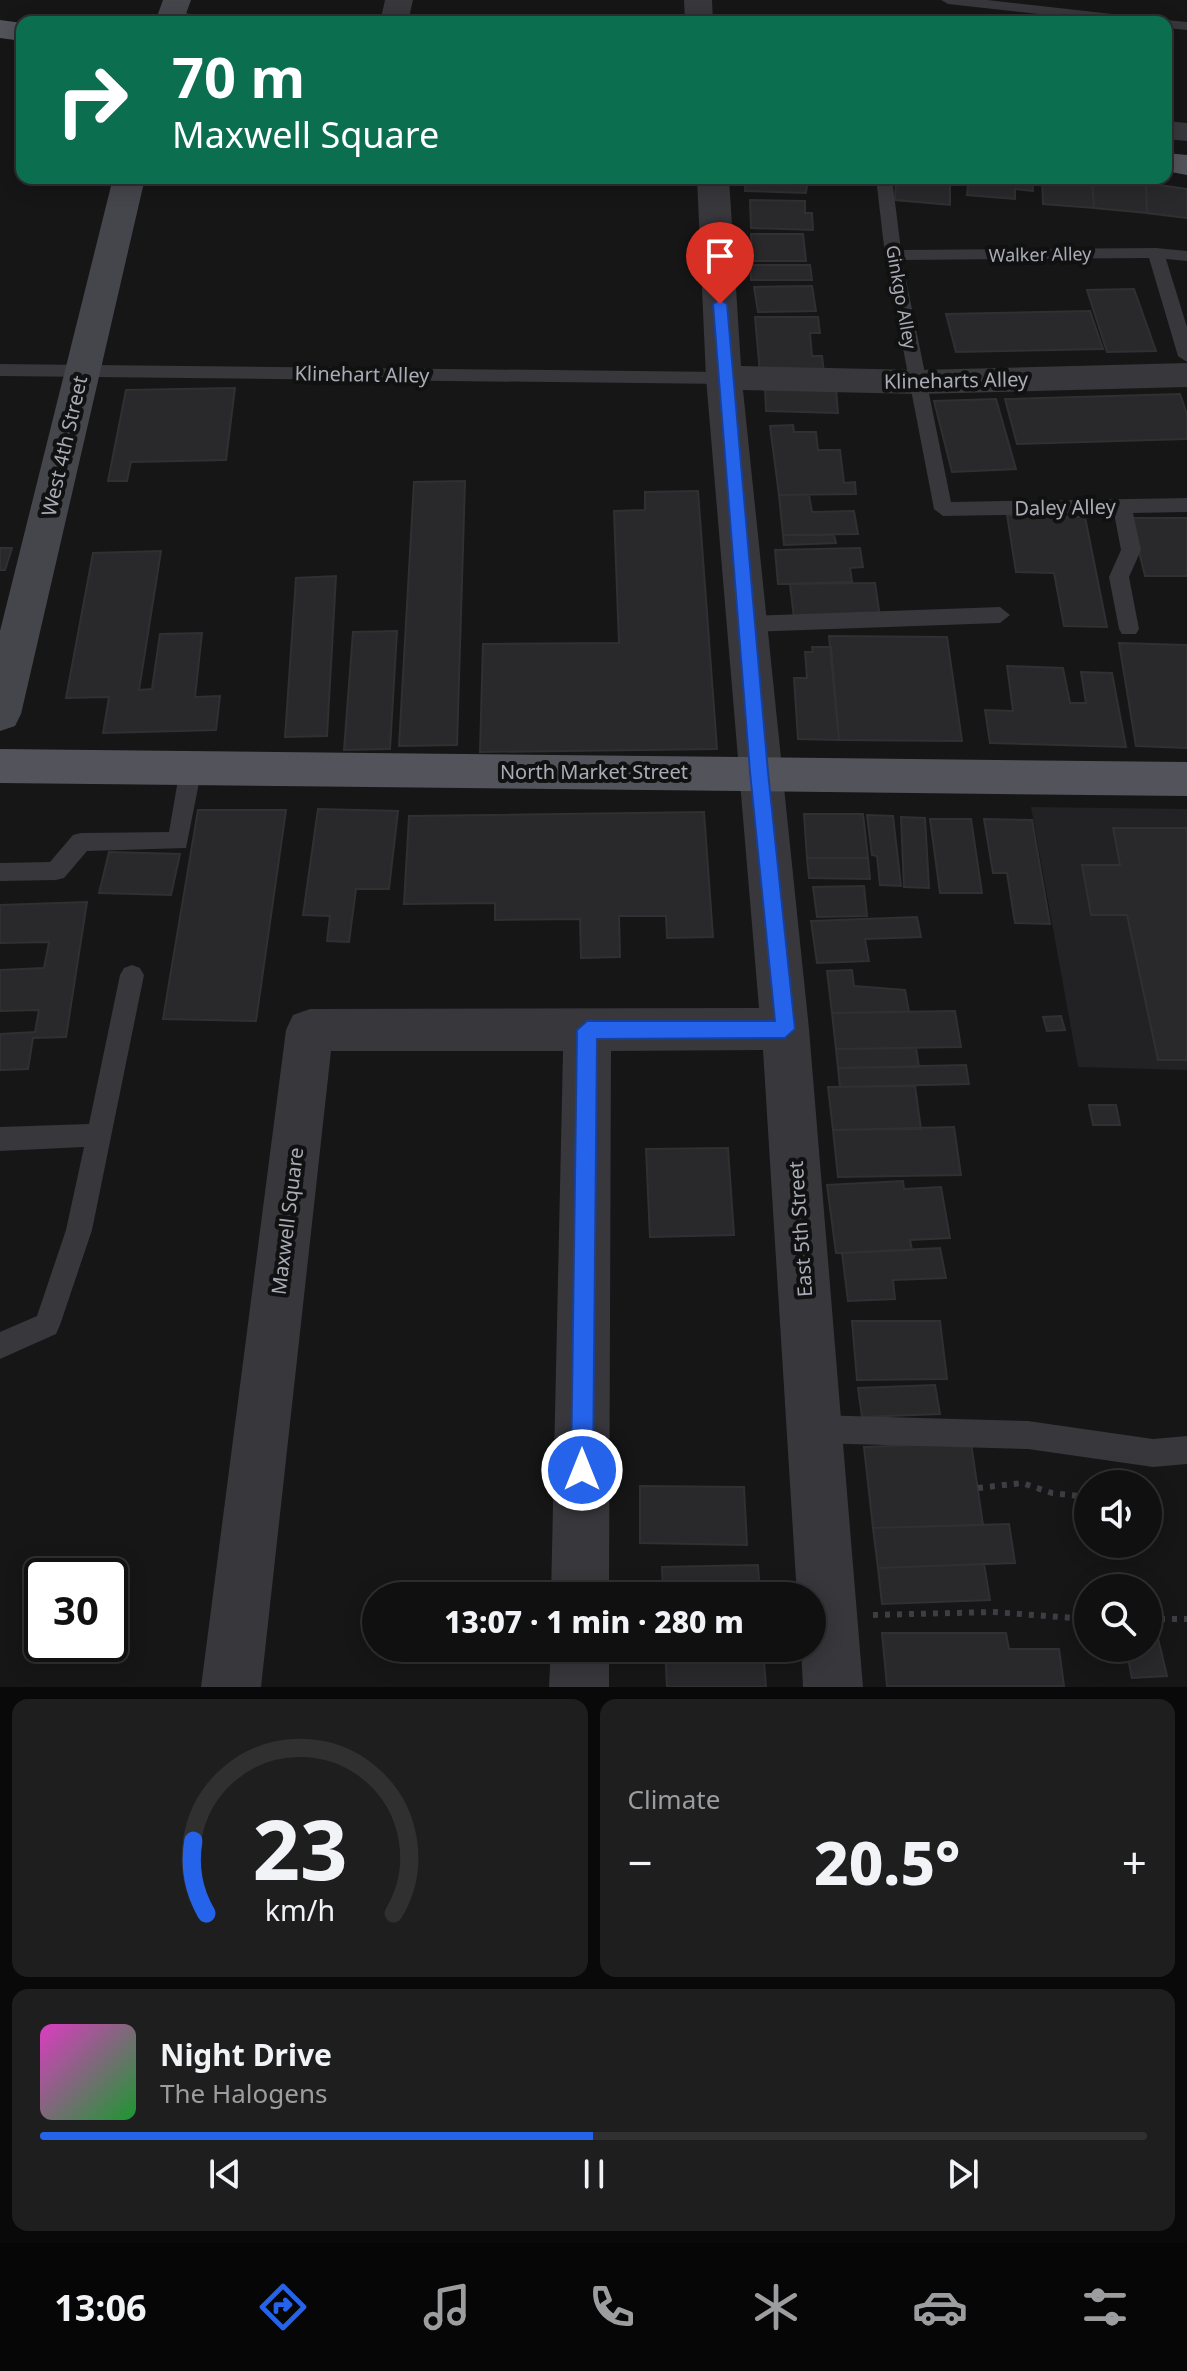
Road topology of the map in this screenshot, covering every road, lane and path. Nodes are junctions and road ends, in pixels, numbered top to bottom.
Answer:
1 (948, 0) edge
2 (1093, 16) edge
3 (128, 184) edge
4 (713, 184) edge
5 (885, 184) edge
6 (1156, 253) junction
7 (893, 255) junction
8 (1187, 256) edge
9 (1187, 356) edge
10 (0, 370) edge
11 (82, 370) junction
12 (1187, 375) edge
13 (724, 378) junction
14 (918, 382) junction
15 (1187, 505) edge
16 (1122, 506) junction
17 (943, 509) joint
18 (1000, 615) dead end
19 (746, 624) junction
20 (1129, 629) dead end
21 (0, 714) edge
22 (0, 766) edge
23 (191, 768) junction
24 (759, 772) junction
25 (1187, 779) edge
26 (0, 872) edge
27 (132, 975) dead end
28 (785, 1029) junction
29 (587, 1030) junction
30 (98, 1135) junction
31 (0, 1139) edge
32 (0, 1346) edge
33 (814, 1429) junction
34 (1187, 1450) edge
35 (978, 1488) dead end
36 (1074, 1495) edge
37 (580, 1582) edge
38 (862, 1615) dead end
39 (1074, 1618) edge
40 (1162, 1619) edge
41 (1187, 1619) edge
42 (580, 1662) edge
43 (231, 1687) edge
44 (579, 1687) edge
45 (833, 1687) edge

1 - 2 lane
3 - 11 main road, West 4th Street
4 - 13 street, East 5th Street
5 - 7 lane, Ginkgo Alley
6 - 7 lane, Walker Alley
6 - 8 lane, Walker Alley
6 - 9 lane
7 - 14 lane, Ginkgo Alley
10 - 11 lane, Klinehart Alley
11 - 13 lane, Klinehart Alley
11 - 21 main road, West 4th Street
12 - 14 street, Klineharts Alley
13 - 14 street, Klineharts Alley
13 - 19 street, East 5th Street
14 - 17 lane, Ginkgo Alley
15 - 16 lane, Daley Alley
16 - 17 lane, Daley Alley
16 - 20 lane
18 - 19 lane
19 - 24 street, East 5th Street
22 - 23 main road, North Market Street
23 - 24 main road, North Market Street
23 - 26 lane
24 - 25 main road, North Market Street
24 - 28 street, East 5th Street
27 - 30 lane
28 - 29 street, Maxwell Square
28 - 33 street, East 5th Street
29 - 37 street
29 - 43 street, Maxwell Square
30 - 31 lane
30 - 32 lane
33 - 34 lane
33 - 45 street, East 5th Street
35 - 36 path
38 - 39 path
40 - 41 path
42 - 44 street

